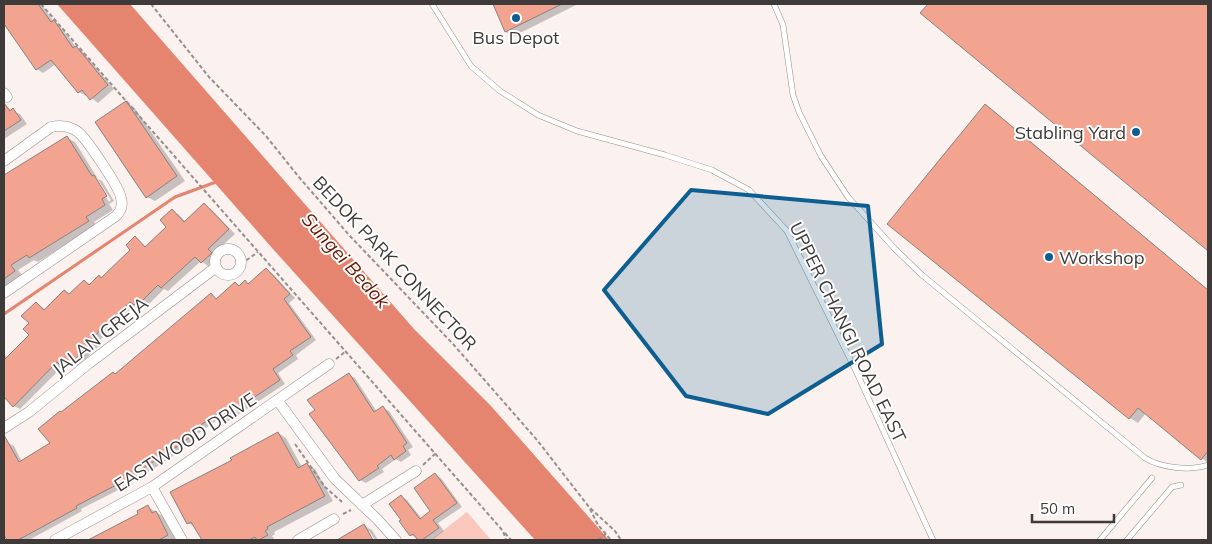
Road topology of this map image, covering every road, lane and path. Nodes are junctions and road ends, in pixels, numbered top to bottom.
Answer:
1 (40, 4) edge
2 (151, 4) edge
3 (432, 4) edge
4 (774, 4) edge
5 (4, 160) edge
6 (258, 252) junction
7 (241, 264) junction
8 (215, 268) junction
9 (4, 293) edge
10 (329, 364) dead end
11 (278, 401) junction
12 (4, 428) edge
13 (436, 453) junction
14 (1208, 465) edge
15 (416, 471) joint
16 (1152, 478) dead end
17 (1181, 485) dead end
18 (152, 487) junction
19 (362, 505) junction
20 (589, 507) junction
21 (334, 519) dead end
22 (503, 531) junction
23 (606, 534) junction
24 (55, 540) edge
25 (182, 540) edge
26 (298, 540) edge
27 (396, 540) edge
28 (506, 540) edge
29 (511, 540) edge
30 (598, 540) edge
31 (611, 540) edge
32 (621, 540) edge
33 (933, 540) edge
34 (1100, 540) edge
35 (1127, 540) edge

1 - 6 path
2 - 20 path, BEDOK PARK CONNECTOR
3 - 33 lane, UPPER CHANGI ROAD EAST
4 - 14 lane
5 - 9 street
6 - 7 path
6 - 13 path
7 - 8 street
7 - 8 street, JALAN GREJA
8 - 12 street, JALAN GREJA
10 - 11 street, EASTWOOD DRIVE
11 - 18 street, EASTWOOD DRIVE
11 - 19 street
13 - 15 path
13 - 22 path
15 - 19 street
16 - 34 lane
17 - 35 lane
18 - 24 street, EASTWOOD DRIVE
18 - 25 street
19 - 27 street
20 - 23 path
20 - 32 path, BEDOK PARK CONNECTOR
21 - 26 street
22 - 28 path
22 - 29 path
23 - 30 path
23 - 31 path

